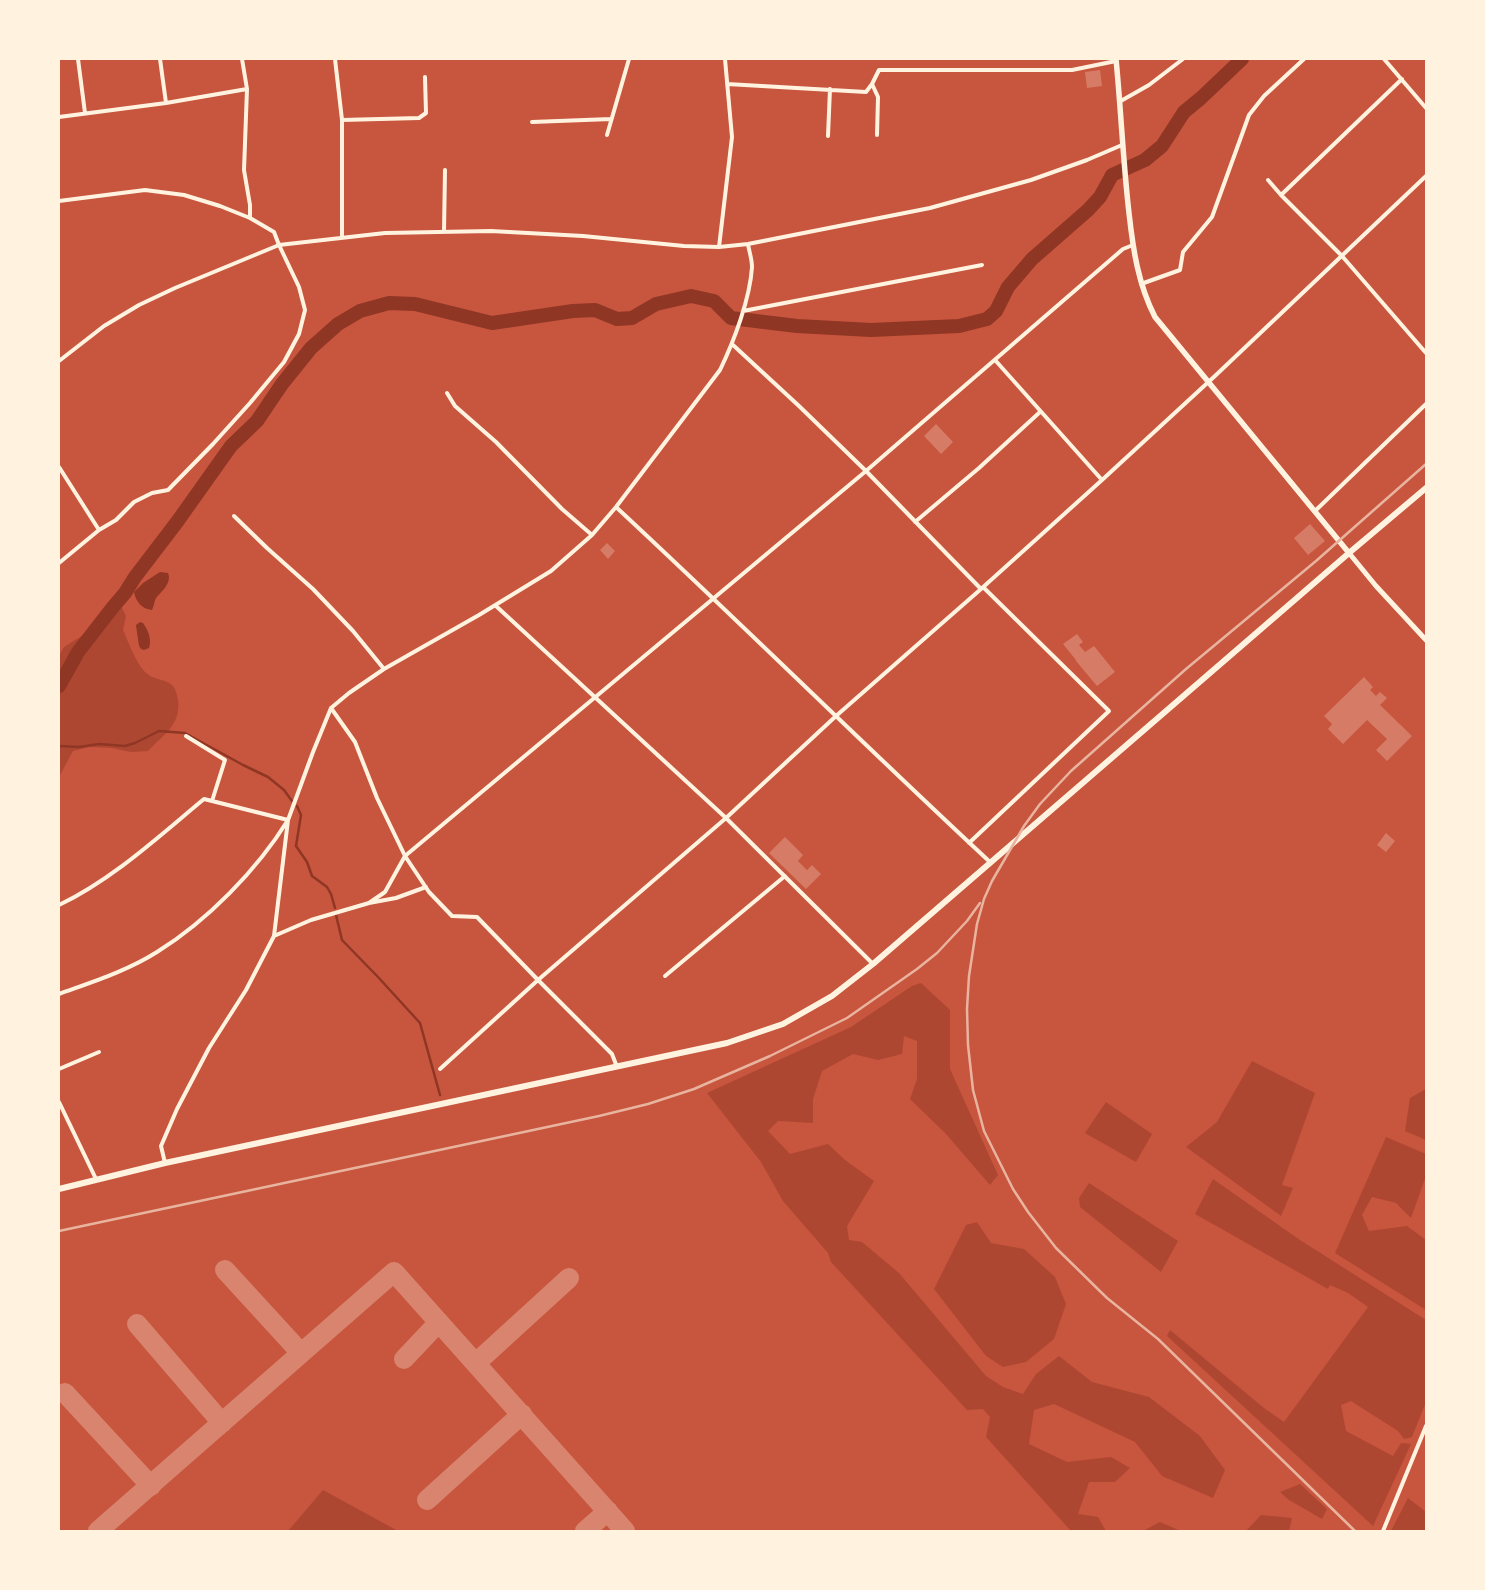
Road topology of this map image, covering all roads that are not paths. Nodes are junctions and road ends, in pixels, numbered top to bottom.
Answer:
1 (78, 59) edge
2 (160, 59) edge
3 (242, 59) edge
4 (335, 59) edge
5 (629, 59) edge
6 (725, 59) edge
7 (1184, 59) edge
8 (1304, 59) edge
9 (1384, 59) edge
10 (1116, 60) edge
11 (425, 77) dead end
12 (1402, 79) junction
13 (727, 84) junction
14 (872, 84) junction
15 (247, 89) junction
16 (830, 89) junction
17 (1119, 102) junction
18 (166, 103) junction
19 (1426, 108) edge
20 (86, 113) junction
21 (59, 117) edge
22 (611, 119) junction
23 (342, 120) junction
24 (532, 122) dead end
25 (607, 135) dead end
26 (828, 136) dead end
27 (877, 136) dead end
28 (1122, 146) junction
29 (445, 170) dead end
30 (1426, 176) edge
31 (1268, 180) dead end
32 (1280, 195) junction
33 (59, 201) edge
34 (250, 218) junction
35 (444, 232) junction
36 (342, 237) junction
37 (748, 244) junction
38 (279, 245) junction
39 (1133, 245) junction
40 (719, 247) junction
41 (1342, 256) junction
42 (982, 265) dead end
43 (1141, 284) junction
44 (743, 311) junction
45 (733, 345) junction
46 (1426, 353) edge
47 (995, 360) junction
48 (59, 362) edge
49 (1209, 382) junction
50 (447, 393) dead end
51 (1426, 404) edge
52 (1040, 412) junction
53 (59, 467) edge
54 (866, 471) junction
55 (1102, 480) junction
56 (1426, 488) edge
57 (616, 507) junction
58 (1315, 511) junction
59 (234, 516) dead end
60 (915, 522) junction
61 (99, 530) junction
62 (592, 535) junction
63 (1349, 552) junction
64 (59, 563) edge
65 (982, 588) junction
66 (714, 598) junction
67 (496, 606) junction
68 (1426, 640) edge
69 (384, 669) junction
70 (594, 698) junction
71 (331, 708) junction
72 (836, 716) junction
73 (186, 736) dead end
74 (212, 801) junction
75 (726, 818) junction
76 (288, 820) junction
77 (969, 843) junction
78 (405, 856) junction
79 (990, 862) junction
80 (785, 876) junction
81 (426, 887) junction
82 (369, 903) junction
83 (59, 905) edge
84 (274, 936) junction
85 (873, 964) junction
86 (665, 976) dead end
87 (538, 980) junction
88 (59, 994) edge
89 (100, 1052) dead end
90 (617, 1067) junction
91 (440, 1069) dead end
92 (59, 1070) edge
93 (59, 1102) edge
94 (164, 1163) junction
95 (96, 1179) junction
96 (59, 1189) edge
97 (1426, 1426) edge
98 (1384, 1531) edge

1 - 20 street
2 - 18 street
3 - 15 street
4 - 23 street
5 - 22 street
6 - 13 street
7 - 17 street
8 - 43 street
9 - 12 street
10 - 14 street
10 - 17 main road
11 - 23 street
12 - 19 street
12 - 32 street
13 - 16 street
13 - 40 street
14 - 16 street
14 - 27 street
15 - 18 street
15 - 34 street
16 - 26 street
17 - 28 main road
18 - 20 street
20 - 21 street
22 - 24 street
22 - 25 street
23 - 36 street
28 - 37 street
28 - 39 main road
29 - 35 street
30 - 41 street
31 - 32 street
32 - 41 street
33 - 34 street
34 - 38 street
35 - 36 street
35 - 40 street
36 - 38 street
37 - 40 street
37 - 44 street
38 - 48 street
38 - 61 street
39 - 43 main road
39 - 47 street
41 - 46 street
41 - 49 street
42 - 44 street
43 - 49 main road
44 - 45 street
45 - 54 street
45 - 57 street
47 - 52 street
47 - 54 street
49 - 55 street
49 - 58 main road
50 - 62 street
51 - 58 street
52 - 55 street
52 - 60 street
53 - 61 street
54 - 60 street
54 - 66 street
55 - 65 street
56 - 63 main road
57 - 62 street
57 - 66 street
58 - 63 main road
59 - 69 street
60 - 65 street
61 - 64 street
62 - 67 street
63 - 68 street
63 - 79 main road
65 - 72 street
65 - 77 street
66 - 70 street
66 - 72 street
67 - 69 street
67 - 70 street
69 - 71 street
70 - 75 street
70 - 78 street
71 - 76 street
71 - 78 street
72 - 75 street
72 - 77 street
73 - 74 street
74 - 76 street
74 - 83 street
75 - 80 street
75 - 87 street
76 - 84 street
76 - 88 street
77 - 79 street
78 - 81 street
78 - 82 street
79 - 85 main road
80 - 85 street
80 - 86 street
81 - 82 street
81 - 87 street
82 - 84 street
84 - 94 street
85 - 90 main road
87 - 90 street
87 - 91 street
89 - 92 street
90 - 94 main road
93 - 95 street
94 - 95 main road
95 - 96 main road
97 - 98 street

